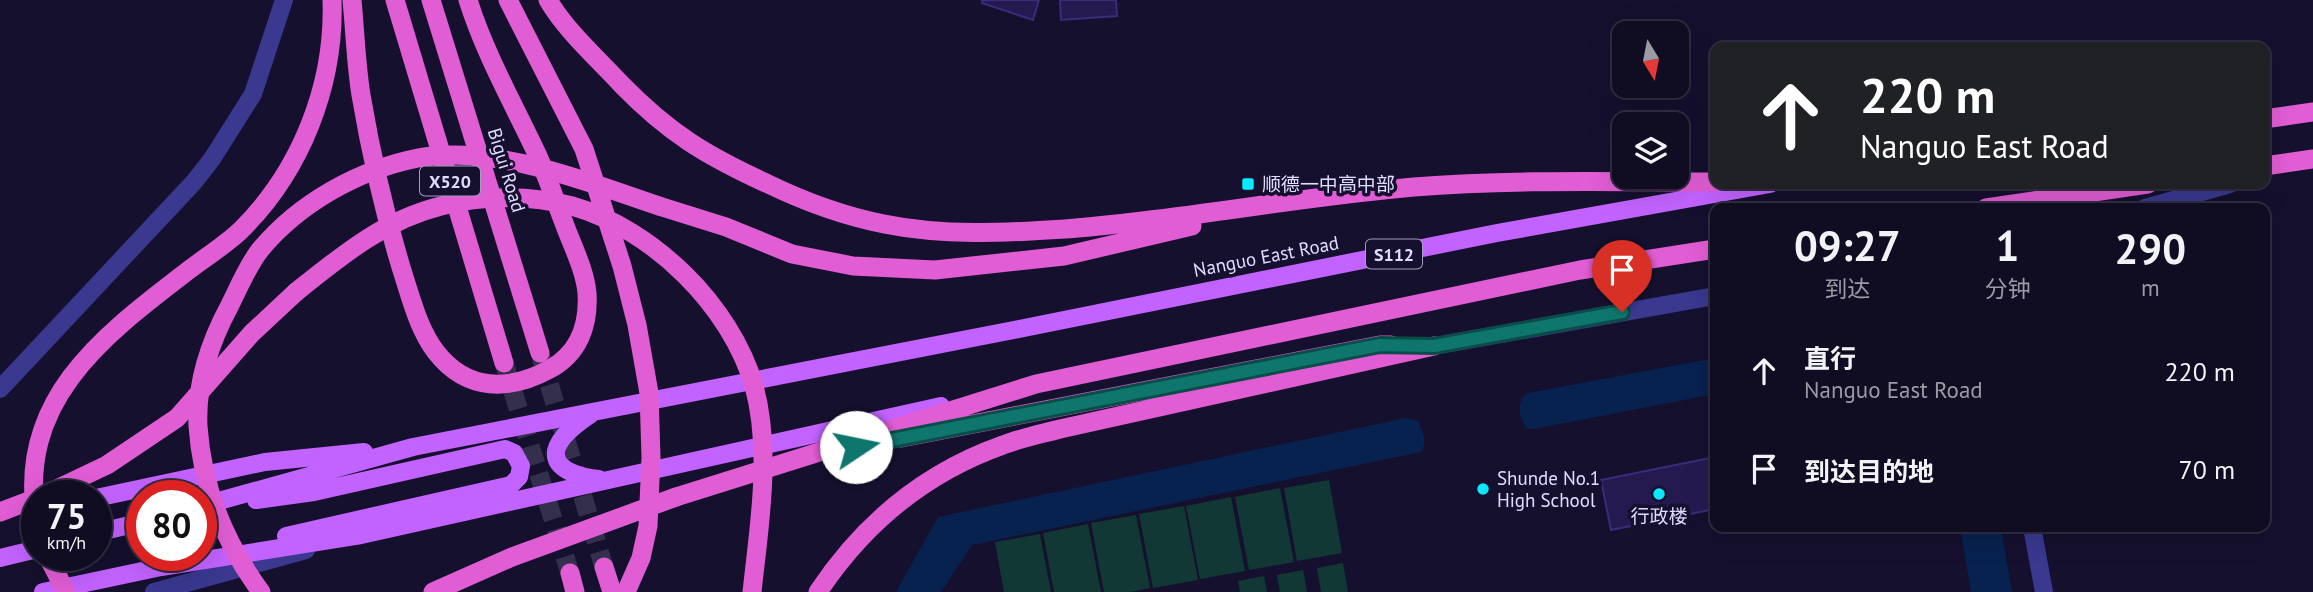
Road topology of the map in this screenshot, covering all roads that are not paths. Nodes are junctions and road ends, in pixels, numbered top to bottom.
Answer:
1 (284, 0) edge
2 (332, 0) edge
3 (352, 0) edge
4 (395, 0) edge
5 (431, 0) edge
6 (468, 0) edge
7 (508, 0) edge
8 (548, 0) edge
9 (2313, 113) edge
10 (2270, 118) edge
11 (2313, 159) edge
12 (2270, 165) edge
13 (2270, 172) edge
14 (1710, 182) edge
15 (1742, 189) edge
16 (2114, 189) edge
17 (2212, 189) edge
18 (1319, 197) junction
19 (2020, 203) edge
20 (2163, 203) edge
21 (1710, 250) edge
22 (1710, 297) edge
23 (1434, 346) junction
24 (540, 353) tunnel mouth
25 (504, 363) tunnel mouth
26 (1036, 384) junction
27 (0, 388) edge
28 (594, 412) junction
29 (412, 447) junction
30 (806, 456) junction
31 (32, 480) edge
32 (77, 480) edge
33 (607, 480) junction
34 (112, 494) edge
35 (217, 502) edge
36 (21, 504) edge
37 (217, 505) edge
38 (0, 512) edge
39 (21, 514) edge
40 (0, 519) edge
41 (2033, 532) edge
42 (361, 535) junction
43 (21, 553) edge
44 (217, 553) edge
45 (0, 558) edge
46 (217, 558) edge
47 (604, 567) tunnel mouth
48 (55, 571) edge
49 (142, 571) edge
50 (569, 573) tunnel mouth
51 (43, 592) edge
52 (66, 592) edge
53 (154, 592) edge
54 (261, 592) edge
55 (433, 592) edge
56 (575, 592) edge
57 (612, 592) edge
58 (626, 592) edge
59 (752, 592) edge
60 (818, 592) edge
61 (2044, 592) edge

1 - 27 street
2 - 31 highway, bridge
3 - 6 highway
4 - 25 highway, X520
5 - 24 highway, Bigui Road / X520
7 - 58 highway, bridge
8 - 18 highway
9 - 10 highway
11 - 12 highway
11 - 13 street
14 - 18 highway
15 - 28 main road, Nanguo East Road / S112
16 - 19 highway
17 - 20 street
18 - 54 highway, bridge
21 - 26 highway
22 - 23 street
23 - 30 highway
23 - 60 highway
26 - 30 highway
26 - 33 main road
28 - 29 main road, Nanguo East Road
28 - 33 main road
29 - 34 main road
29 - 35 main road
30 - 55 highway, bridge
32 - 59 highway, bridge
33 - 42 main road
36 - 38 highway
37 - 44 main road
39 - 40 main road
41 - 61 street
42 - 46 main road
42 - 53 street
43 - 45 main road
47 - 57 highway
48 - 52 highway, bridge
49 - 51 main road
50 - 56 highway

